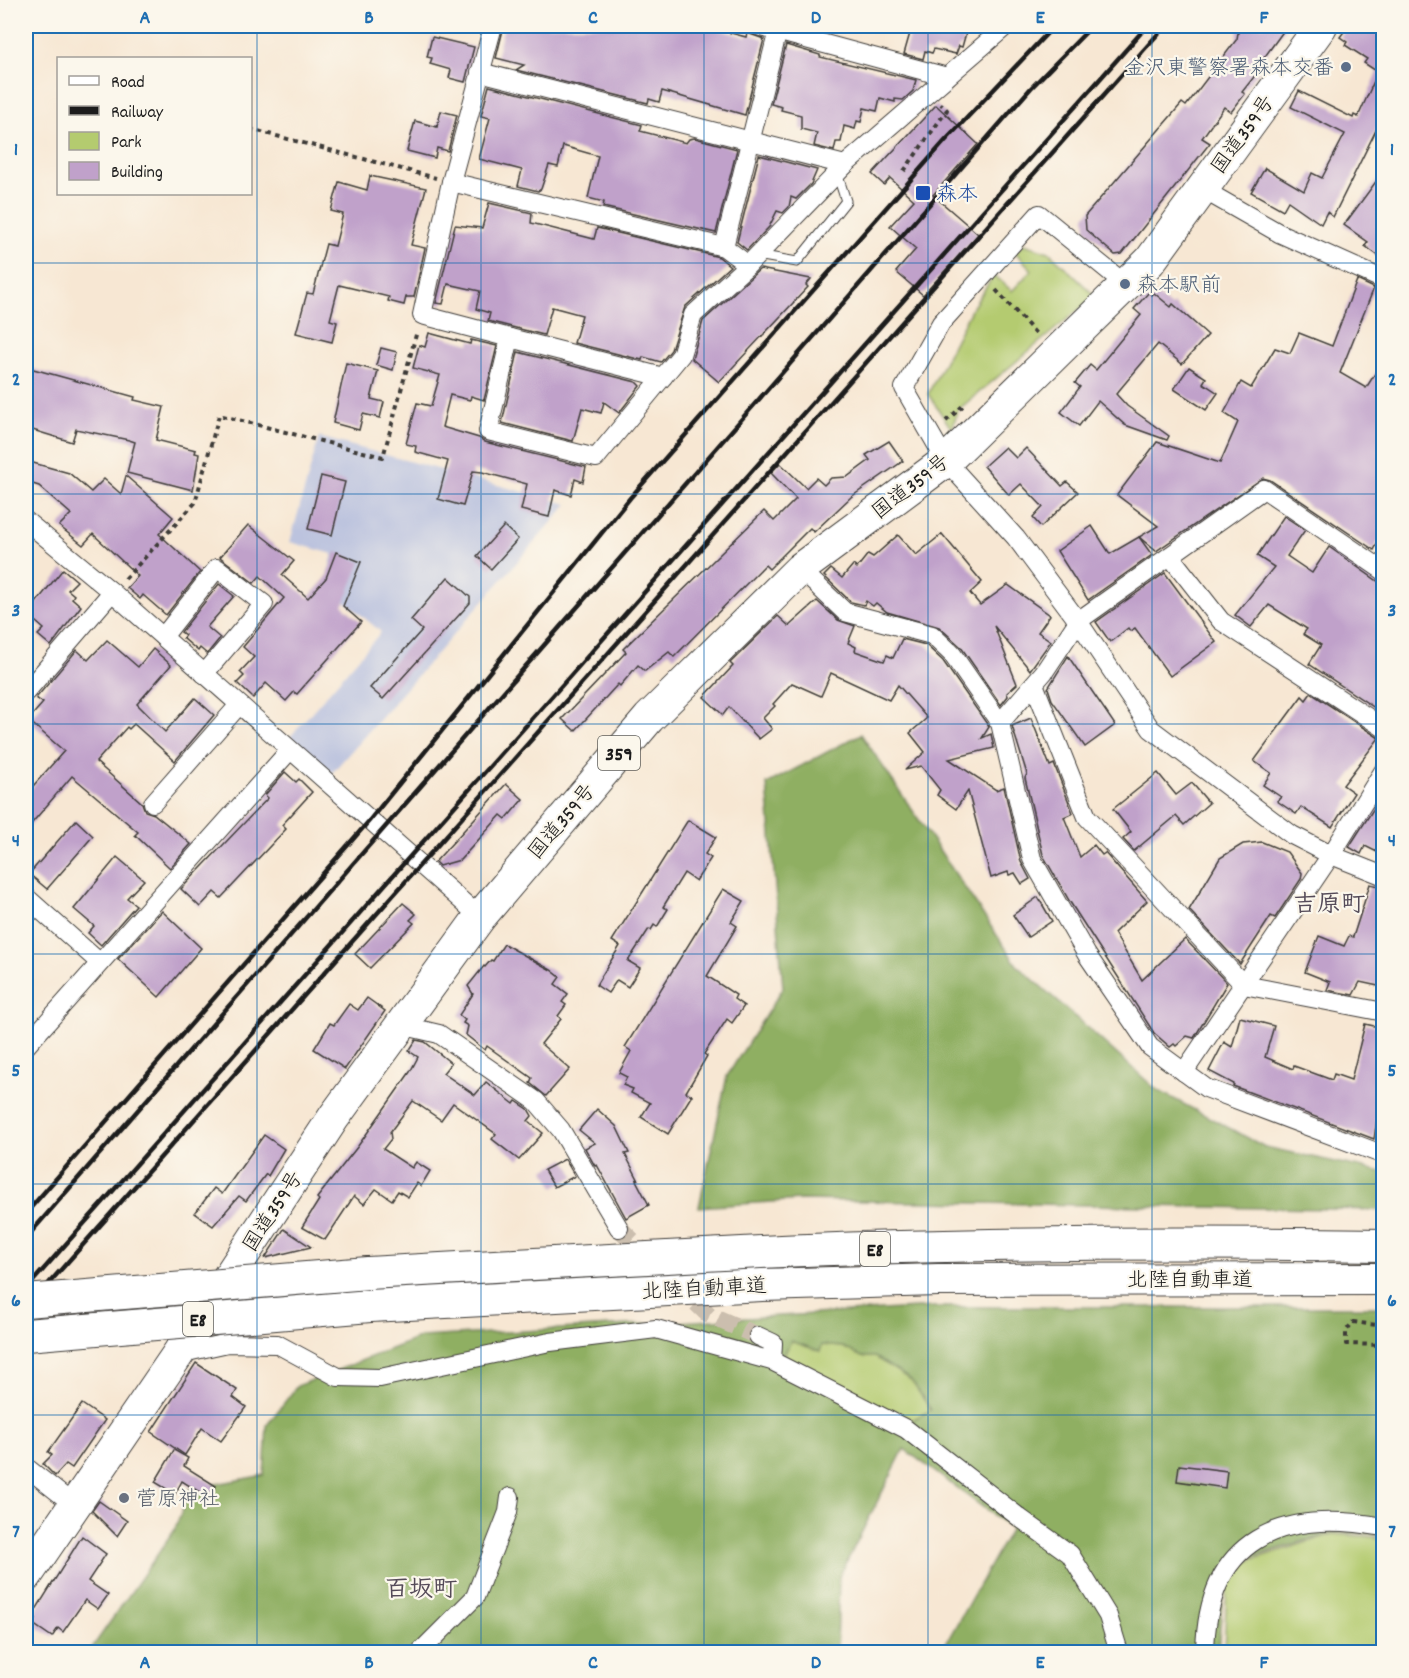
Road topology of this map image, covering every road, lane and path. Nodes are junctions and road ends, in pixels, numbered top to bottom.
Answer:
1 (493, 26) edge
2 (758, 26) edge
3 (1006, 26) edge
4 (1321, 26) edge
5 (778, 28) edge
6 (480, 72) junction
7 (947, 77) junction
8 (947, 111) dead end
9 (252, 130) edge
10 (751, 140) junction
11 (841, 169) junction
12 (904, 171) dead end
13 (451, 182) junction
14 (1202, 189) junction
15 (724, 248) junction
16 (753, 260) junction
17 (1383, 280) edge
18 (989, 283) dead end
19 (1125, 284) junction
20 (422, 315) junction
21 (510, 338) junction
22 (1031, 343) dead end
23 (663, 377) junction
24 (974, 395) dead end
25 (946, 421) dead end
26 (946, 460) junction
27 (26, 520) edge
28 (1170, 556) junction
29 (1383, 567) edge
30 (800, 569) junction
31 (112, 592) junction
32 (1078, 621) junction
33 (163, 637) junction
34 (204, 674) junction
35 (1034, 684) junction
36 (26, 692) edge
37 (239, 705) junction
38 (1000, 723) junction
39 (1383, 728) edge
40 (290, 750) junction
41 (1383, 770) edge
42 (153, 803) dead end
43 (1330, 855) junction
44 (1383, 876) edge
45 (26, 897) edge
46 (480, 917) junction
47 (99, 962) junction
48 (1244, 985) junction
49 (1383, 1012) edge
50 (401, 1025) junction
51 (26, 1046) edge
52 (1184, 1072) junction
53 (1383, 1155) edge
54 (619, 1228) tunnel mouth
55 (1383, 1245) edge
56 (1383, 1279) edge
57 (26, 1301) edge
58 (1383, 1326) edge
59 (26, 1335) edge
60 (758, 1336) tunnel mouth
61 (1383, 1345) edge
62 (178, 1354) junction
63 (772, 1361) junction
64 (26, 1467) edge
65 (510, 1497) dead end
66 (73, 1504) junction
67 (1383, 1527) edge
68 (26, 1576) edge
69 (420, 1653) edge
70 (1119, 1653) edge
71 (1205, 1653) edge

1 - 6 street
2 - 5 street
3 - 7 street
4 - 14 highway, 国道359号 / 359
5 - 7 street
5 - 10 street
6 - 10 street
6 - 13 street
7 - 11 street
8 - 12 path
9 - 13 path
10 - 11 street
10 - 15 street
11 - 16 street
11 - 16 lane
13 - 15 street
13 - 20 street
14 - 17 street
14 - 19 highway, 国道359号 / 359
15 - 16 street
16 - 23 street
18 - 22 path
19 - 26 highway, 国道359号 / 359
19 - 26 street
20 - 21 street
20 - 31 path
21 - 23 street
21 - 23 street
24 - 25 path
26 - 30 highway, 国道359号 / 359
26 - 32 street
27 - 31 street
28 - 29 street
28 - 32 street
28 - 39 street
30 - 38 street
30 - 46 highway, 国道359号 / 359
31 - 33 street
31 - 36 street
32 - 35 street
32 - 43 street
33 - 34 street
33 - 34 street
34 - 37 street
35 - 38 street
35 - 48 street
37 - 40 street
37 - 42 street
38 - 52 street
40 - 46 street
40 - 47 street
41 - 43 street
43 - 44 street
43 - 48 street
45 - 47 street
46 - 50 highway, 国道359号 / 359
47 - 51 street
48 - 49 street
48 - 52 street
50 - 54 street
50 - 62 highway, 国道359号 / 359
52 - 53 street
55 - 57 highway, 北陸自動車道 / E8, bridge
56 - 59 highway, 北陸自動車道 / E8, bridge
58 - 61 path
60 - 63 street
62 - 63 street
62 - 66 highway, 国道359号 / 359
63 - 70 street
64 - 66 street
65 - 69 street
66 - 68 highway, 国道359号 / 359
67 - 71 street

